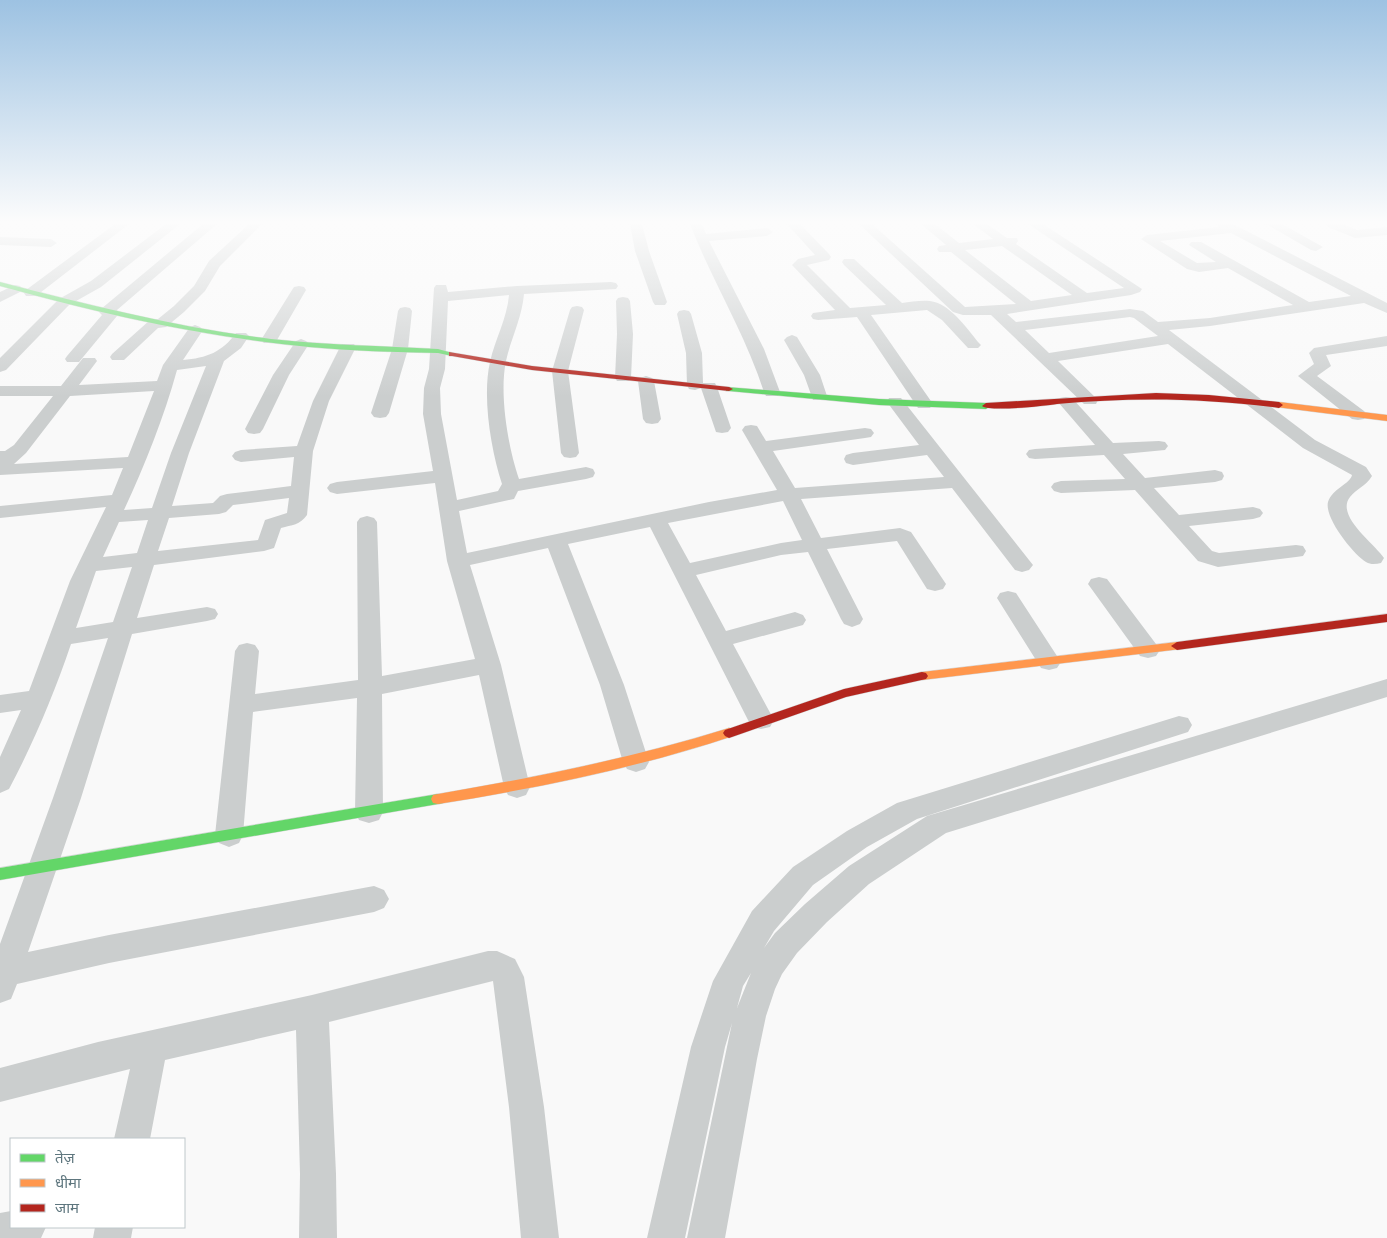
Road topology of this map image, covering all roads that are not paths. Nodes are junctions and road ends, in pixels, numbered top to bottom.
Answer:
1 (46, 282) edge
2 (99, 282) edge
3 (144, 282) edge
4 (204, 282) edge
5 (653, 282) edge
6 (721, 282) edge
7 (818, 282) edge
8 (870, 282) edge
9 (928, 282) edge
10 (998, 282) edge
11 (1062, 282) edge
12 (1124, 282) edge
13 (1262, 282) edge
14 (1334, 282) edge
15 (0, 284) edge
16 (611, 286) dead end
17 (15, 289) junction
18 (299, 290) dead end
19 (517, 290) junction
20 (31, 293) junction
21 (0, 298) edge
22 (1085, 298) junction
23 (1366, 298) junction
24 (623, 301) dead end
25 (64, 302) junction
26 (660, 302) dead end
27 (1028, 306) junction
28 (897, 307) junction
29 (1307, 307) junction
30 (1386, 307) edge
31 (576, 310) dead end
32 (998, 310) junction
33 (405, 311) dead end
34 (109, 312) junction
35 (853, 312) junction
36 (684, 314) dead end
37 (818, 316) dead end
38 (158, 324) junction
39 (1155, 327) junction
40 (1013, 328) junction
41 (195, 330) junction
42 (241, 336) junction
43 (1170, 339) junction
44 (269, 340) junction
45 (792, 340) dead end
46 (1387, 341) edge
47 (301, 344) junction
48 (974, 345) dead end
49 (348, 347) junction
50 (400, 349) junction
51 (438, 351) junction
52 (118, 357) dead end
53 (1046, 358) junction
54 (217, 359) junction
55 (497, 363) junction
56 (171, 365) junction
57 (0, 367) edge
58 (560, 371) junction
59 (623, 378) junction
60 (646, 380) junction
61 (164, 386) junction
62 (702, 386) junction
63 (0, 391) edge
64 (65, 391) junction
65 (772, 392) junction
66 (819, 396) junction
67 (1090, 400) junction
68 (1251, 401) junction
69 (895, 402) junction
70 (1066, 402) junction
71 (924, 404) junction
72 (380, 413) dead end
73 (1358, 414) junction
74 (1387, 418) edge
75 (652, 419) dead end
76 (254, 428) dead end
77 (722, 428) dead end
78 (865, 433) dead end
79 (1159, 446) dead end
80 (930, 449) junction
81 (304, 451) junction
82 (1109, 451) junction
83 (570, 453) dead end
84 (1035, 454) dead end
85 (241, 456) dead end
86 (5, 457) edge
87 (853, 458) dead end
88 (134, 462) junction
89 (586, 473) dead end
90 (443, 476) junction
91 (1215, 476) dead end
92 (956, 482) junction
93 (1140, 484) junction
94 (512, 486) junction
95 (1061, 487) dead end
96 (337, 488) dead end
97 (300, 491) junction
98 (788, 494) junction
99 (449, 507) junction
100 (115, 509) junction
101 (0, 512) edge
102 (162, 513) junction
103 (1253, 513) dead end
104 (656, 519) junction
105 (367, 522) dead end
106 (1173, 522) junction
107 (556, 541) junction
108 (814, 545) junction
109 (1296, 551) dead end
110 (1374, 558) dead end
111 (146, 560) junction
112 (458, 561) junction
113 (89, 565) junction
114 (1022, 566) dead end
115 (685, 571) junction
116 (935, 584) dead end
117 (1099, 584) dead end
118 (1008, 598) dead end
119 (207, 614) dead end
120 (1387, 618) edge
121 (852, 619) dead end
122 (795, 620) dead end
123 (123, 629) junction
124 (61, 638) junction
125 (720, 640) junction
126 (1148, 650) junction
127 (247, 651) dead end
128 (1049, 662) junction
129 (489, 665) junction
130 (370, 687) junction
131 (1387, 688) edge
132 (39, 699) junction
133 (0, 704) edge
134 (242, 705) junction
135 (761, 720) junction
136 (1179, 725) dead end
137 (636, 762) junction
138 (0, 782) edge
139 (517, 787) junction
140 (369, 812) junction
141 (229, 836) junction
142 (44, 865) junction
143 (0, 874) edge
144 (374, 899) dead end
145 (3, 980) edge
146 (312, 1011) junction
147 (151, 1048) junction
148 (0, 1085) edge
149 (132, 1138) edge
150 (22, 1228) edge
151 (0, 1232) edge
152 (318, 1238) edge
153 (540, 1238) edge
154 (666, 1238) edge
155 (706, 1238) edge

1 - 20 street
2 - 25 street
3 - 34 street
4 - 38 street
5 - 26 street
6 - 65 street
7 - 35 street
8 - 28 street
9 - 32 street
10 - 27 street
11 - 22 street
12 - 22 street
13 - 29 street
14 - 23 street
15 - 17 street
16 - 19 street
17 - 20 street
17 - 21 street
18 - 44 street
19 - 51 street
19 - 55 street
20 - 25 street
22 - 27 street
23 - 29 street
23 - 30 street
24 - 59 street
25 - 34 street
25 - 57 street
27 - 32 street
28 - 35 street
28 - 48 street
29 - 39 street
31 - 58 street
32 - 40 street
33 - 50 street
34 - 38 street
34 - 64 street
35 - 37 street
35 - 71 street
36 - 62 street
38 - 41 street
38 - 52 street
39 - 40 street
39 - 43 street
40 - 53 street
41 - 42 street
41 - 56 street
42 - 44 street
42 - 54 street
43 - 53 street
43 - 68 street
44 - 47 street
45 - 66 street
46 - 73 street
47 - 49 street
47 - 76 street
49 - 50 street
49 - 81 street
50 - 51 street
50 - 72 street
51 - 55 street
51 - 90 street
53 - 67 street
54 - 56 street
54 - 102 street
55 - 58 street
55 - 94 street
56 - 61 street
58 - 59 street
58 - 83 street
59 - 60 street
60 - 62 street
60 - 75 street
61 - 64 street
61 - 88 street
62 - 65 street
62 - 77 street
63 - 64 street
64 - 86 street
65 - 66 street
66 - 69 street
67 - 68 street
67 - 70 street
68 - 73 street
68 - 110 street
69 - 71 street
69 - 80 street
70 - 71 street
70 - 82 street
73 - 74 street
78 - 98 street
79 - 82 street
80 - 87 street
80 - 92 street
81 - 85 street
81 - 97 street
82 - 84 street
82 - 93 street
86 - 88 street
88 - 100 street
89 - 94 street
90 - 96 street
90 - 99 street
91 - 93 street
92 - 98 street
92 - 114 street
93 - 95 street
93 - 106 street
94 - 99 street
97 - 102 street
97 - 111 street
98 - 104 street
98 - 108 street
99 - 112 street
100 - 101 street
100 - 102 street
100 - 113 street
102 - 111 street
103 - 106 street
104 - 107 street
104 - 115 street
105 - 130 street
106 - 109 street
107 - 112 street
107 - 137 street
108 - 115 street
108 - 116 street
108 - 121 street
111 - 113 street
111 - 123 street
112 - 129 street
113 - 124 street
115 - 125 street
117 - 126 street
118 - 128 street
119 - 123 street
120 - 126 street
122 - 125 street
123 - 124 street
123 - 142 street
124 - 132 street
125 - 135 street
126 - 128 street
127 - 134 street
128 - 135 street
129 - 130 street
129 - 139 street
130 - 134 street
130 - 140 street
131 - 155 street
132 - 133 street
132 - 138 street
134 - 141 street
135 - 137 street
136 - 154 street
137 - 139 street
139 - 140 street
140 - 141 street
141 - 142 street
142 - 143 street
142 - 145 street
144 - 145 street
146 - 147 street
146 - 152 street
146 - 153 street
147 - 148 street
147 - 149 street
150 - 151 street

